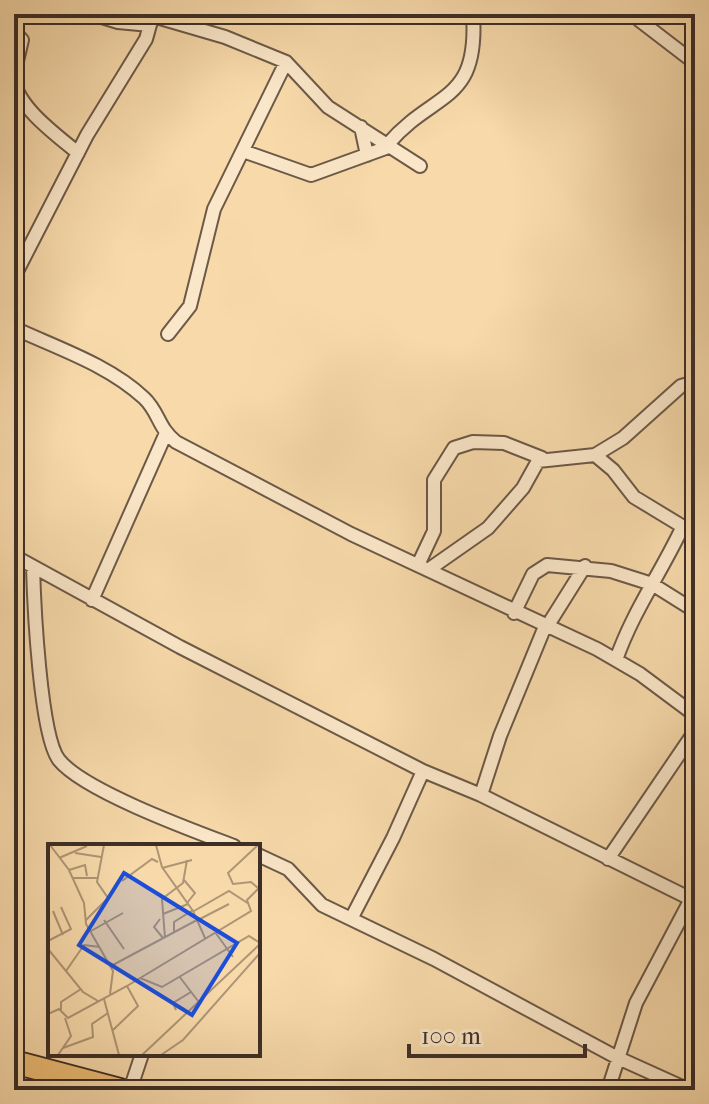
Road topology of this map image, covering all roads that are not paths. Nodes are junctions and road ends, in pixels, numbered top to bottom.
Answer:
1 (92, 14) edge
2 (473, 14) edge
3 (152, 18) edge
4 (639, 20) dead end
5 (14, 31) edge
6 (286, 62) junction
7 (695, 63) edge
8 (14, 74) edge
9 (14, 80) edge
10 (361, 127) junction
11 (389, 145) junction
12 (243, 151) junction
13 (78, 153) junction
14 (367, 155) junction
15 (420, 166) dead end
16 (14, 277) edge
17 (14, 328) edge
18 (168, 334) dead end
19 (695, 382) edge
20 (166, 433) junction
21 (595, 455) junction
22 (542, 458) junction
23 (683, 526) junction
24 (695, 534) edge
25 (14, 556) edge
26 (585, 566) junction
27 (33, 567) junction
28 (423, 567) junction
29 (652, 584) junction
30 (92, 600) junction
31 (695, 611) edge
32 (514, 613) junction
33 (547, 625) junction
34 (616, 660) junction
35 (695, 715) edge
36 (695, 731) edge
37 (423, 771) junction
38 (481, 795) junction
39 (226, 844) edge
40 (260, 856) edge
41 (608, 859) junction
42 (693, 900) edge
43 (351, 919) junction
44 (141, 1056) edge
45 (616, 1057) junction
46 (14, 1062) edge
47 (120, 1090) edge
48 (130, 1090) edge
49 (608, 1090) edge
50 (689, 1090) edge

1 - 3 street
2 - 11 street
3 - 6 street
3 - 13 street
4 - 7 street
5 - 8 street
6 - 10 street
6 - 12 street
9 - 13 street
10 - 11 street
10 - 14 street
11 - 14 street
11 - 15 street
12 - 14 street
12 - 18 street
13 - 16 street
17 - 20 street
19 - 21 street
20 - 28 street
20 - 30 street
21 - 22 street
21 - 23 street
22 - 28 street
22 - 28 street
23 - 24 street
23 - 29 street
25 - 27 street
26 - 29 street
26 - 32 street
26 - 33 street
27 - 30 street
27 - 39 street
28 - 32 street
29 - 31 street
29 - 34 street
30 - 37 street
32 - 33 street
33 - 34 street
33 - 38 street
34 - 35 street
36 - 41 street
37 - 38 street
37 - 43 street
38 - 41 street
40 - 43 street
41 - 42 street
42 - 45 street
43 - 45 street
44 - 48 street
45 - 49 street
45 - 50 street
46 - 47 highway

